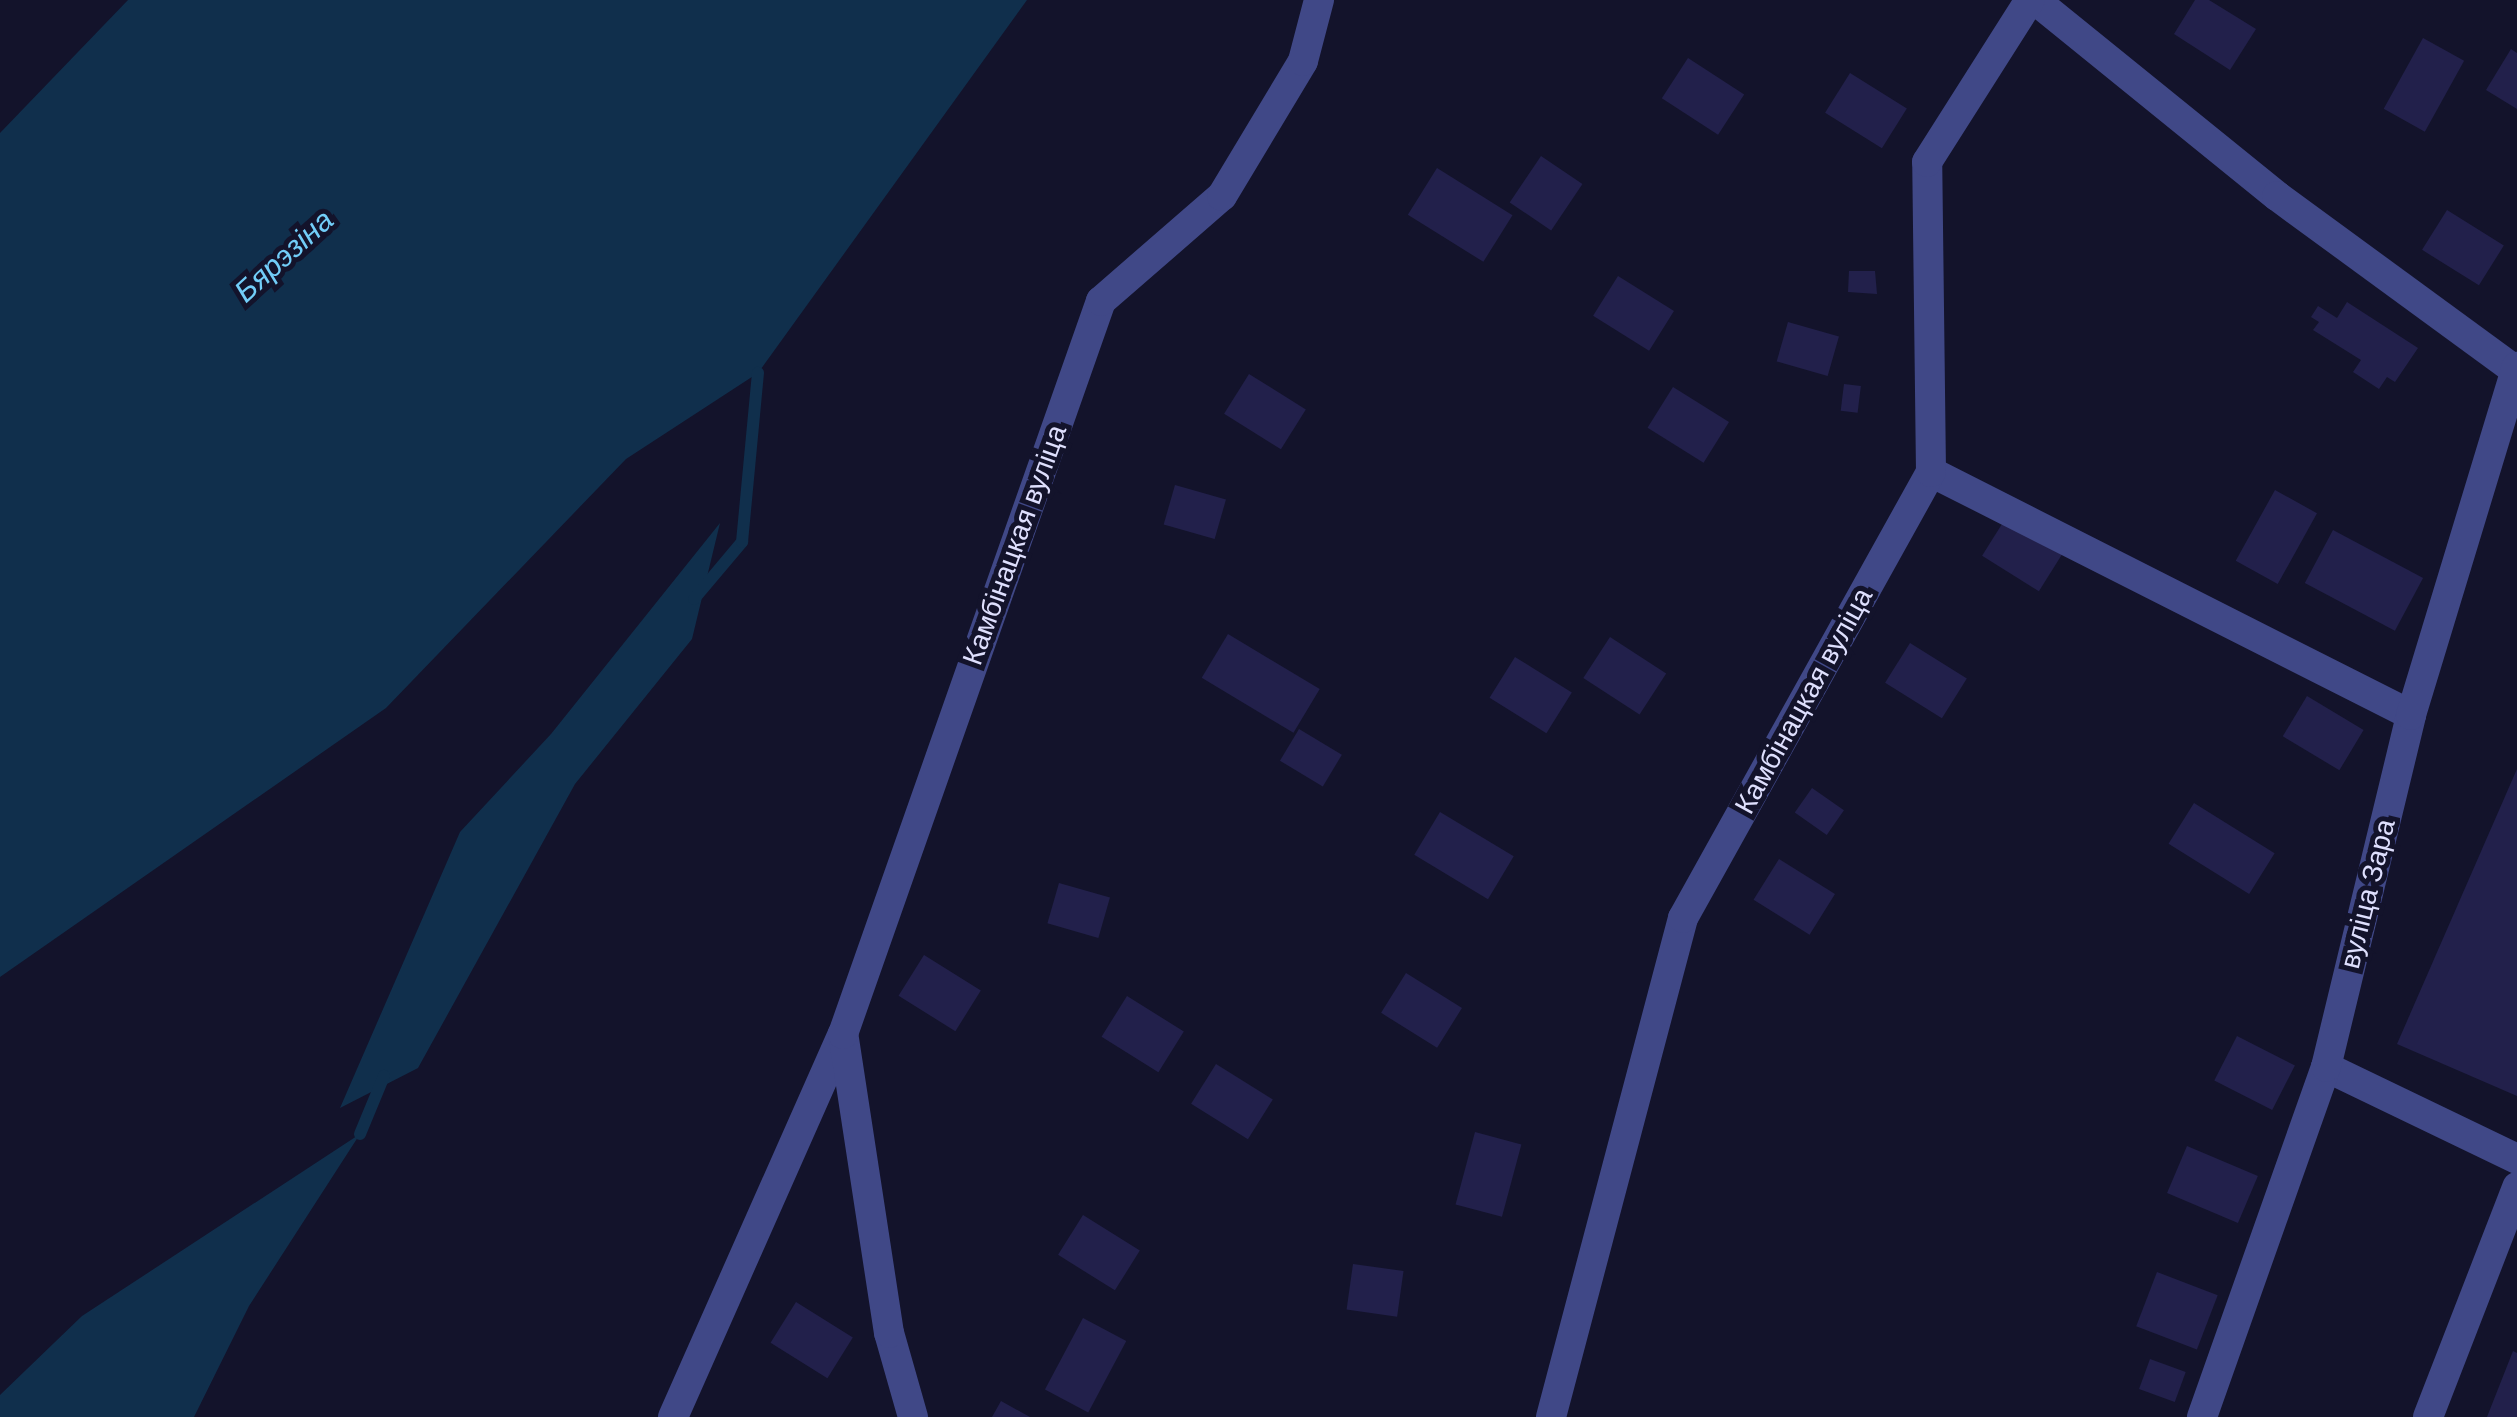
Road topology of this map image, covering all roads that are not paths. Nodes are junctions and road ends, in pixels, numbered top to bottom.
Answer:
1 (1319, 0) edge
2 (2032, 0) edge
3 (2516, 368) edge
4 (1931, 472) junction
5 (2411, 715) junction
6 (844, 1034) junction
7 (2326, 1067) junction
8 (2517, 1159) edge
9 (2517, 1188) edge
10 (673, 1417) edge
11 (913, 1417) edge
12 (1552, 1417) edge
13 (2202, 1417) edge
14 (2428, 1417) edge

1 - 6 street, Камбінацкая вуліца
2 - 3 street, Камбінацкая вуліца
2 - 4 street, Камбінацкая вуліца
3 - 5 street, вуліца Зара
4 - 5 street
4 - 12 street, Камбінацкая вуліца
5 - 7 street, вуліца Зара
6 - 10 street, Камбінацкая вуліца
6 - 11 street, Камбінацкая вуліца
7 - 8 street
7 - 13 street, вуліца Зара
9 - 14 street

